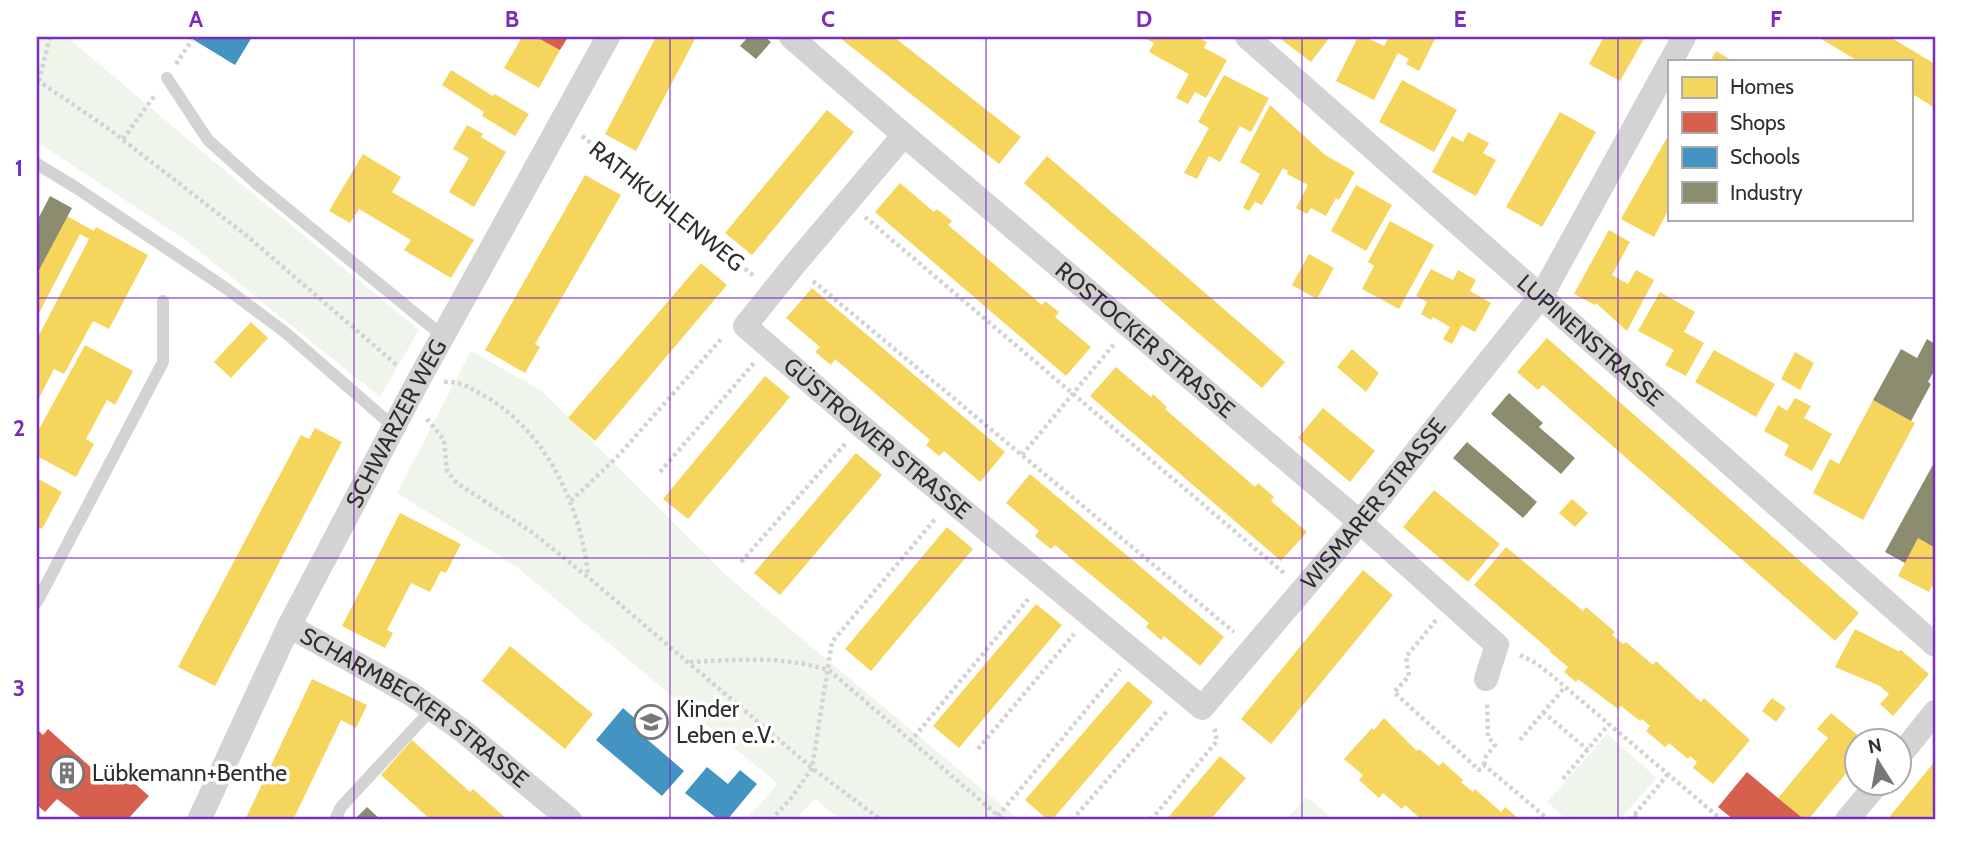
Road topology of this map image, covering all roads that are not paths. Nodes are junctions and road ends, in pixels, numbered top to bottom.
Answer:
1 (608, 37) edge
2 (791, 37) edge
3 (1247, 37) edge
4 (1684, 37) edge
5 (1672, 60) edge
6 (1668, 67) edge
7 (167, 78) dead end
8 (904, 135) junction
9 (37, 164) edge
10 (1542, 295) junction
11 (163, 301) dead end
12 (443, 337) junction
13 (394, 427) junction
14 (1360, 522) junction
15 (37, 602) edge
16 (289, 626) junction
17 (1935, 645) edge
18 (1486, 679) road end
19 (1192, 701) joint
20 (432, 709) junction
21 (1935, 712) edge
22 (1912, 741) edge
23 (1865, 798) edge
24 (199, 820) edge
25 (335, 820) edge
26 (570, 820) edge
27 (1847, 820) edge

1 - 12 street, SCHWARZER WEG
2 - 8 street, ROSTOCKER STRASSE
3 - 10 street, LUPINENSTRASSE
4 - 5 street, WISMARER STRASSE
6 - 10 street, WISMARER STRASSE
7 - 12 lane
8 - 14 street, ROSTOCKER STRASSE
8 - 19 street, GÜSTROWER STRASSE
9 - 13 lane
10 - 14 street, WISMARER STRASSE
10 - 17 street, LUPINENSTRASSE
11 - 15 lane
12 - 13 street, SCHWARZER WEG
13 - 16 street, SCHWARZER WEG
14 - 18 street, ROSTOCKER STRASSE
14 - 19 street, WISMARER STRASSE
16 - 20 street, SCHARMBECKER STRASSE
16 - 24 street, SCHWARZER WEG
20 - 25 lane
20 - 26 street, SCHARMBECKER STRASSE
21 - 22 street
23 - 27 street

